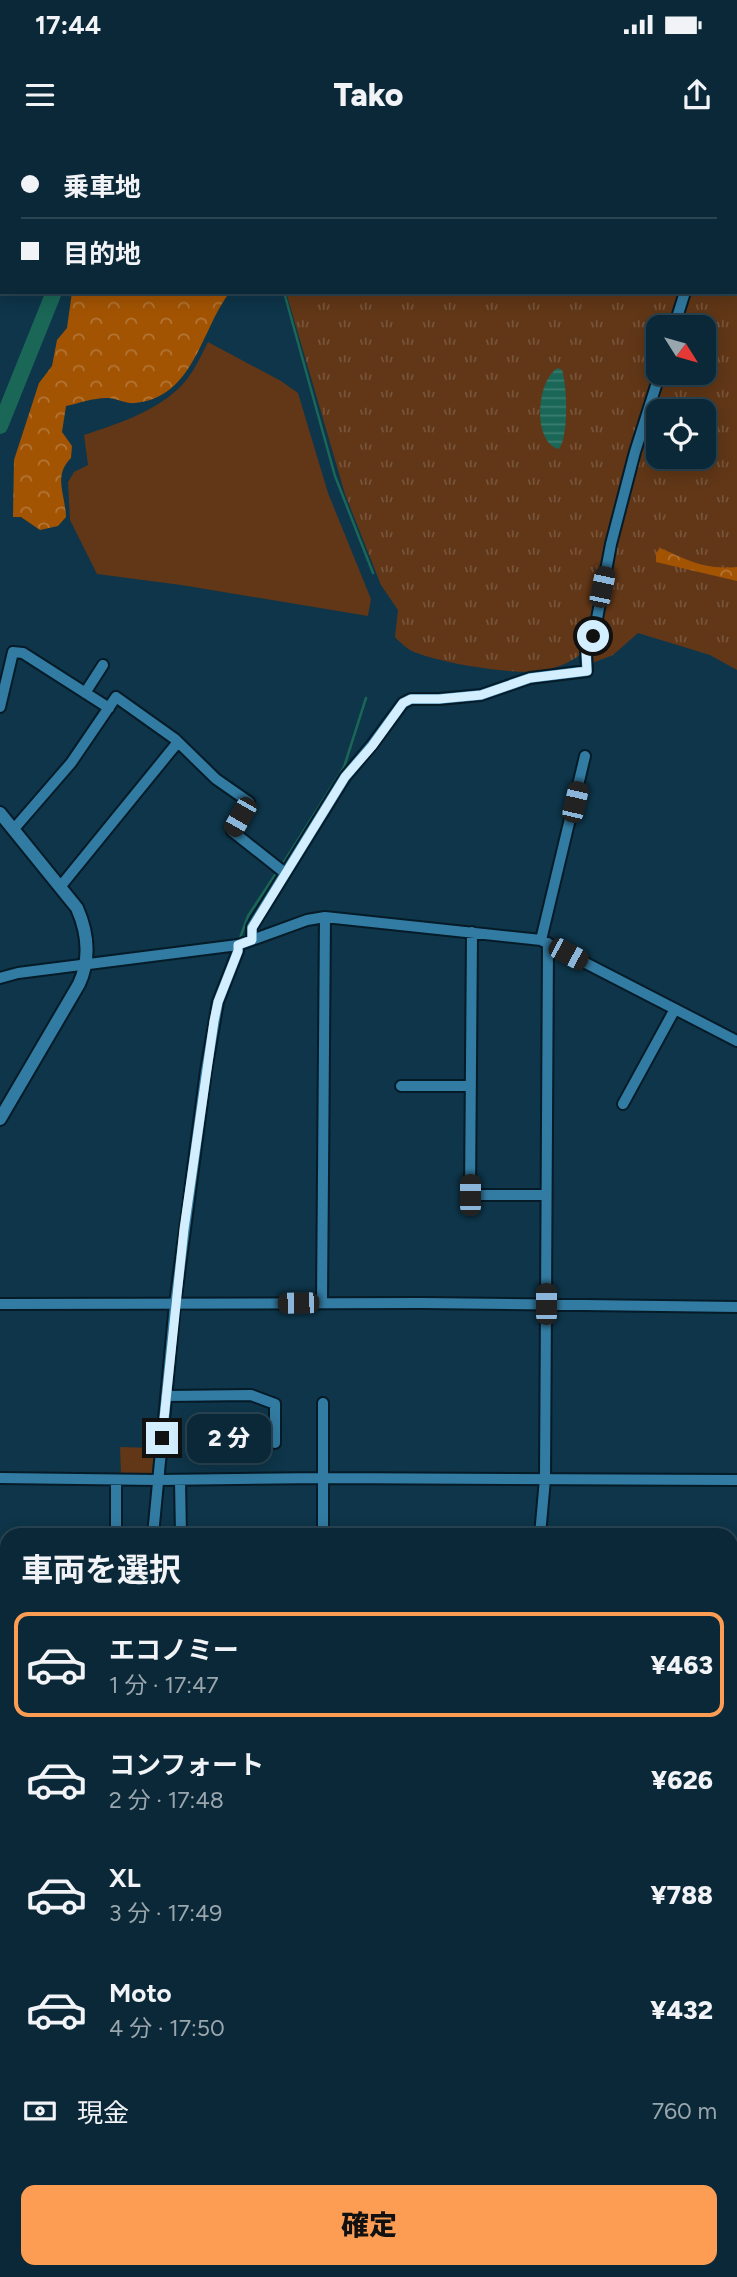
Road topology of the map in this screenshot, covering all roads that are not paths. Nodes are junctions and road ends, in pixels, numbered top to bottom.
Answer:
1 (684, 294) edge
2 (678, 315) edge
3 (656, 385) edge
4 (103, 665) dead end
5 (85, 693) junction
6 (0, 708) edge
7 (109, 708) junction
8 (178, 742) junction
9 (585, 756) dead end
10 (0, 813) edge
11 (13, 830) junction
12 (285, 873) junction
13 (60, 887) junction
14 (325, 917) junction
15 (472, 932) junction
16 (252, 940) junction
17 (545, 942) junction
18 (238, 945) junction
19 (86, 965) junction
20 (0, 978) edge
21 (675, 1009) junction
22 (737, 1041) edge
23 (401, 1086) dead end
24 (471, 1086) junction
25 (623, 1104) dead end
26 (0, 1119) edge
27 (546, 1195) junction
28 (322, 1303) junction
29 (0, 1304) edge
30 (176, 1304) junction
31 (546, 1304) junction
32 (737, 1307) edge
33 (166, 1396) junction
34 (323, 1404) dead end
35 (275, 1443) dead end
36 (0, 1478) edge
37 (323, 1478) junction
38 (116, 1479) junction
39 (545, 1479) junction
40 (158, 1480) junction
41 (180, 1480) junction
42 (737, 1480) edge
43 (116, 1528) edge
44 (154, 1528) edge
45 (181, 1528) edge
46 (323, 1528) edge
47 (541, 1528) edge

1 - 2 street
3 - 12 street
4 - 5 street
5 - 6 street
5 - 7 street
7 - 8 street
7 - 11 street
8 - 12 street
8 - 13 street
9 - 17 street
10 - 11 street
11 - 13 street
12 - 16 street
13 - 19 street
14 - 15 street
14 - 16 street
14 - 28 street
15 - 17 street
15 - 24 street
16 - 18 street
17 - 21 street
17 - 27 street
18 - 19 street
18 - 30 street
19 - 20 street
19 - 26 street
21 - 22 street
21 - 25 street
23 - 24 street
24 - 27 street
27 - 31 street
28 - 30 street
28 - 31 street
29 - 30 street
30 - 33 street
31 - 32 street
31 - 39 street
33 - 35 street
33 - 40 street
34 - 37 street
36 - 38 street
37 - 39 street
37 - 41 street
37 - 46 street
38 - 40 street
38 - 43 street
39 - 42 street
39 - 47 street
40 - 41 street
40 - 44 street
41 - 45 street

